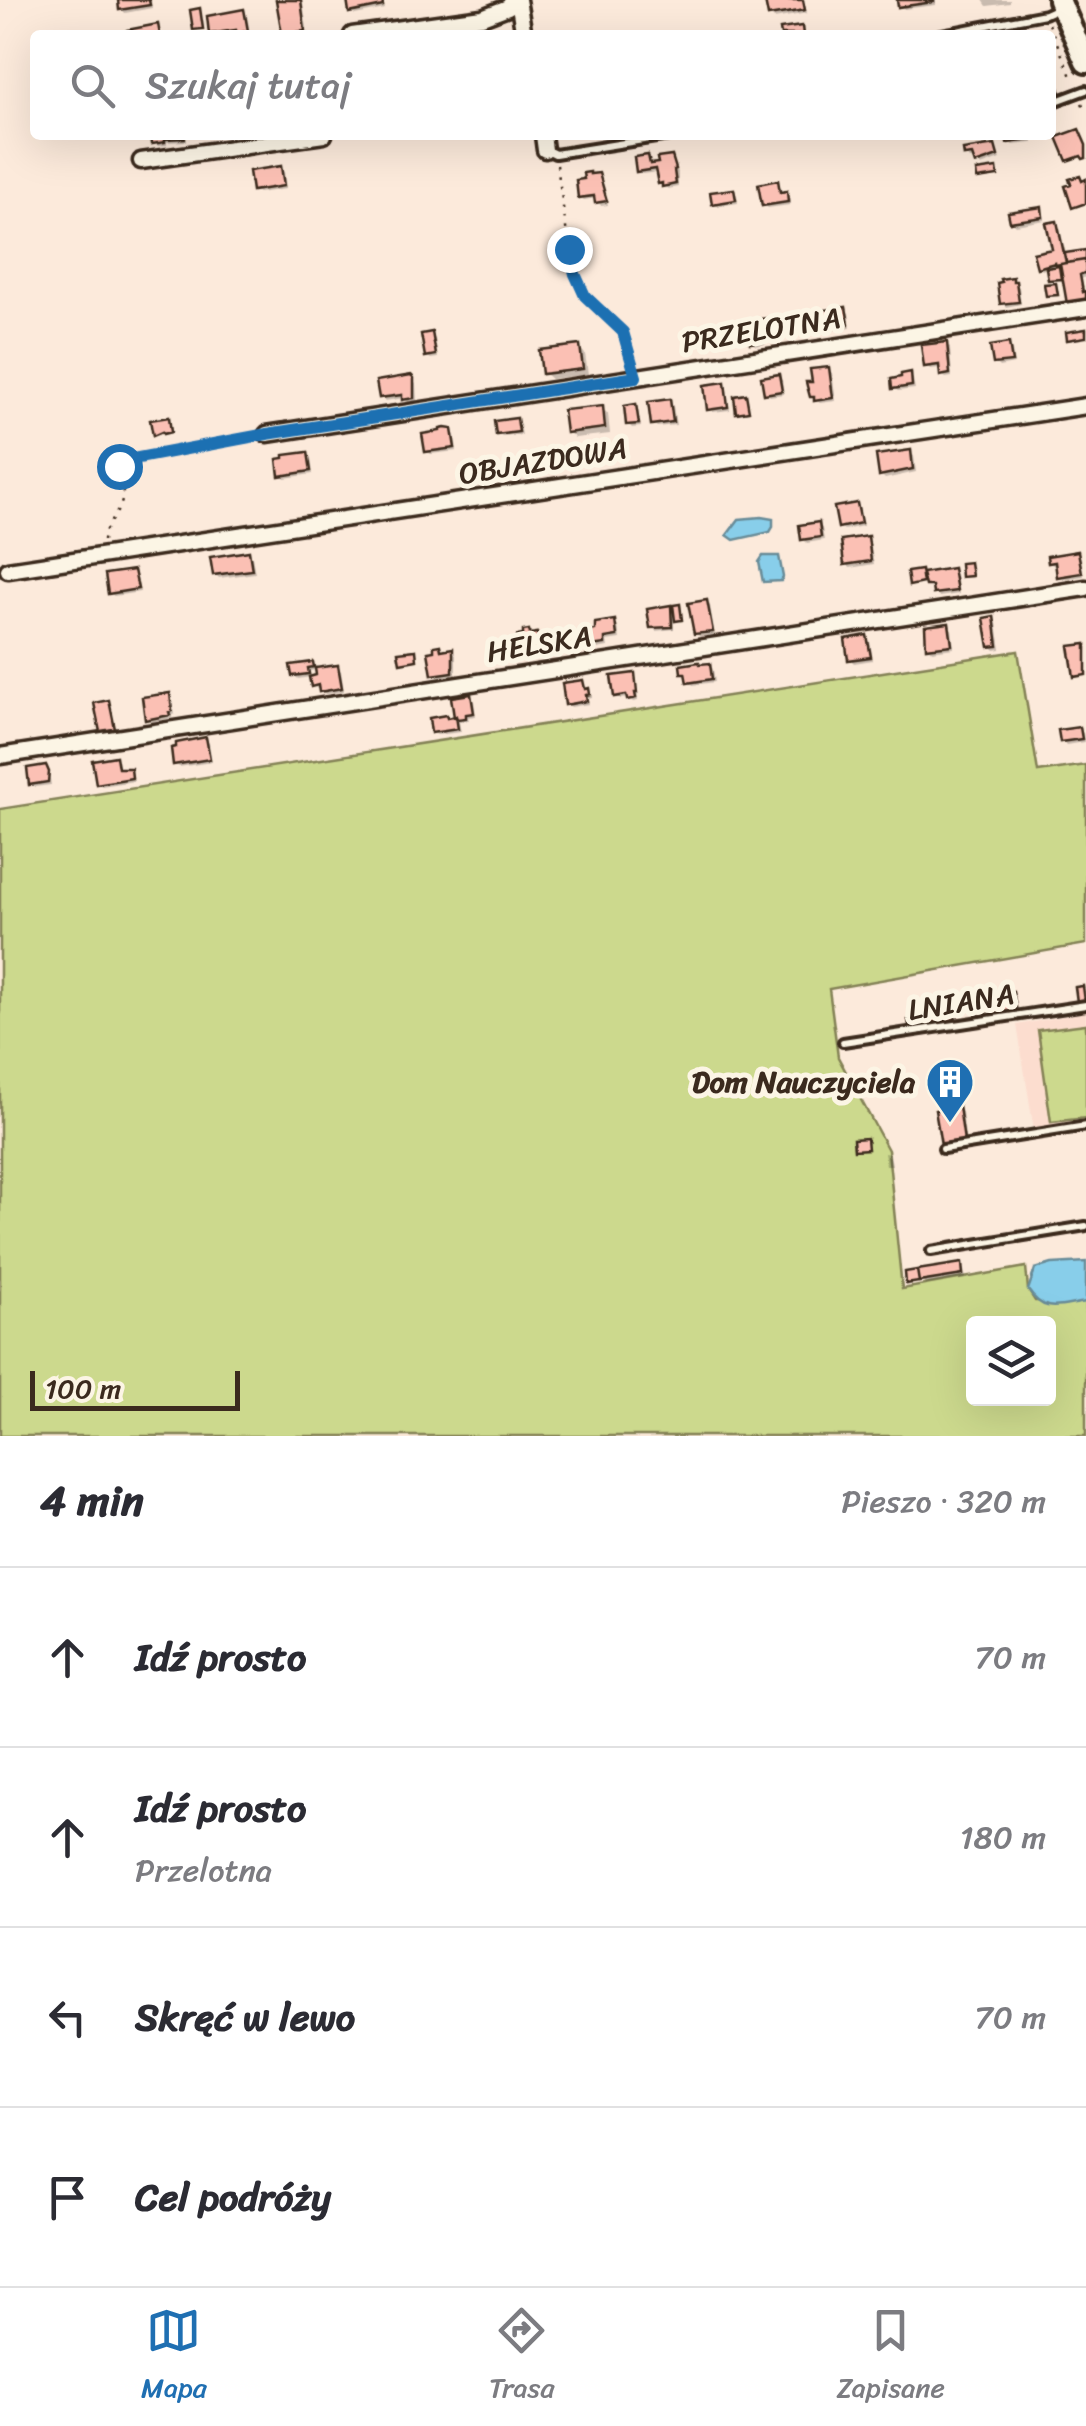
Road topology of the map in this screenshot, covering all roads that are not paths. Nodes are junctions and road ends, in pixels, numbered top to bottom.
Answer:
1 (515, 0) edge
2 (1055, 7) edge
3 (388, 30) edge
4 (523, 30) edge
5 (957, 30) edge
6 (1086, 62) edge
7 (1082, 92) edge
8 (1056, 101) edge
9 (289, 140) edge
10 (617, 140) edge
11 (548, 146) edge
12 (141, 161) dead end
13 (1086, 308) edge
14 (1086, 406) edge
15 (267, 434) road end
16 (8, 570) dead end
17 (1086, 588) edge
18 (0, 756) edge
19 (1086, 1005) edge
20 (843, 1042) dead end
21 (1086, 1126) edge
22 (943, 1149) dead end
23 (1086, 1226) edge
24 (932, 1251) dead end

1 - 3 street
1 - 4 street
2 - 5 lane
2 - 6 main road
7 - 8 lane
9 - 12 street
10 - 11 lane
13 - 15 street, PRZELOTNA
14 - 16 street, OBJAZDOWA
17 - 18 street, HELSKA
19 - 20 lane, LNIANA
21 - 22 lane
23 - 24 lane

